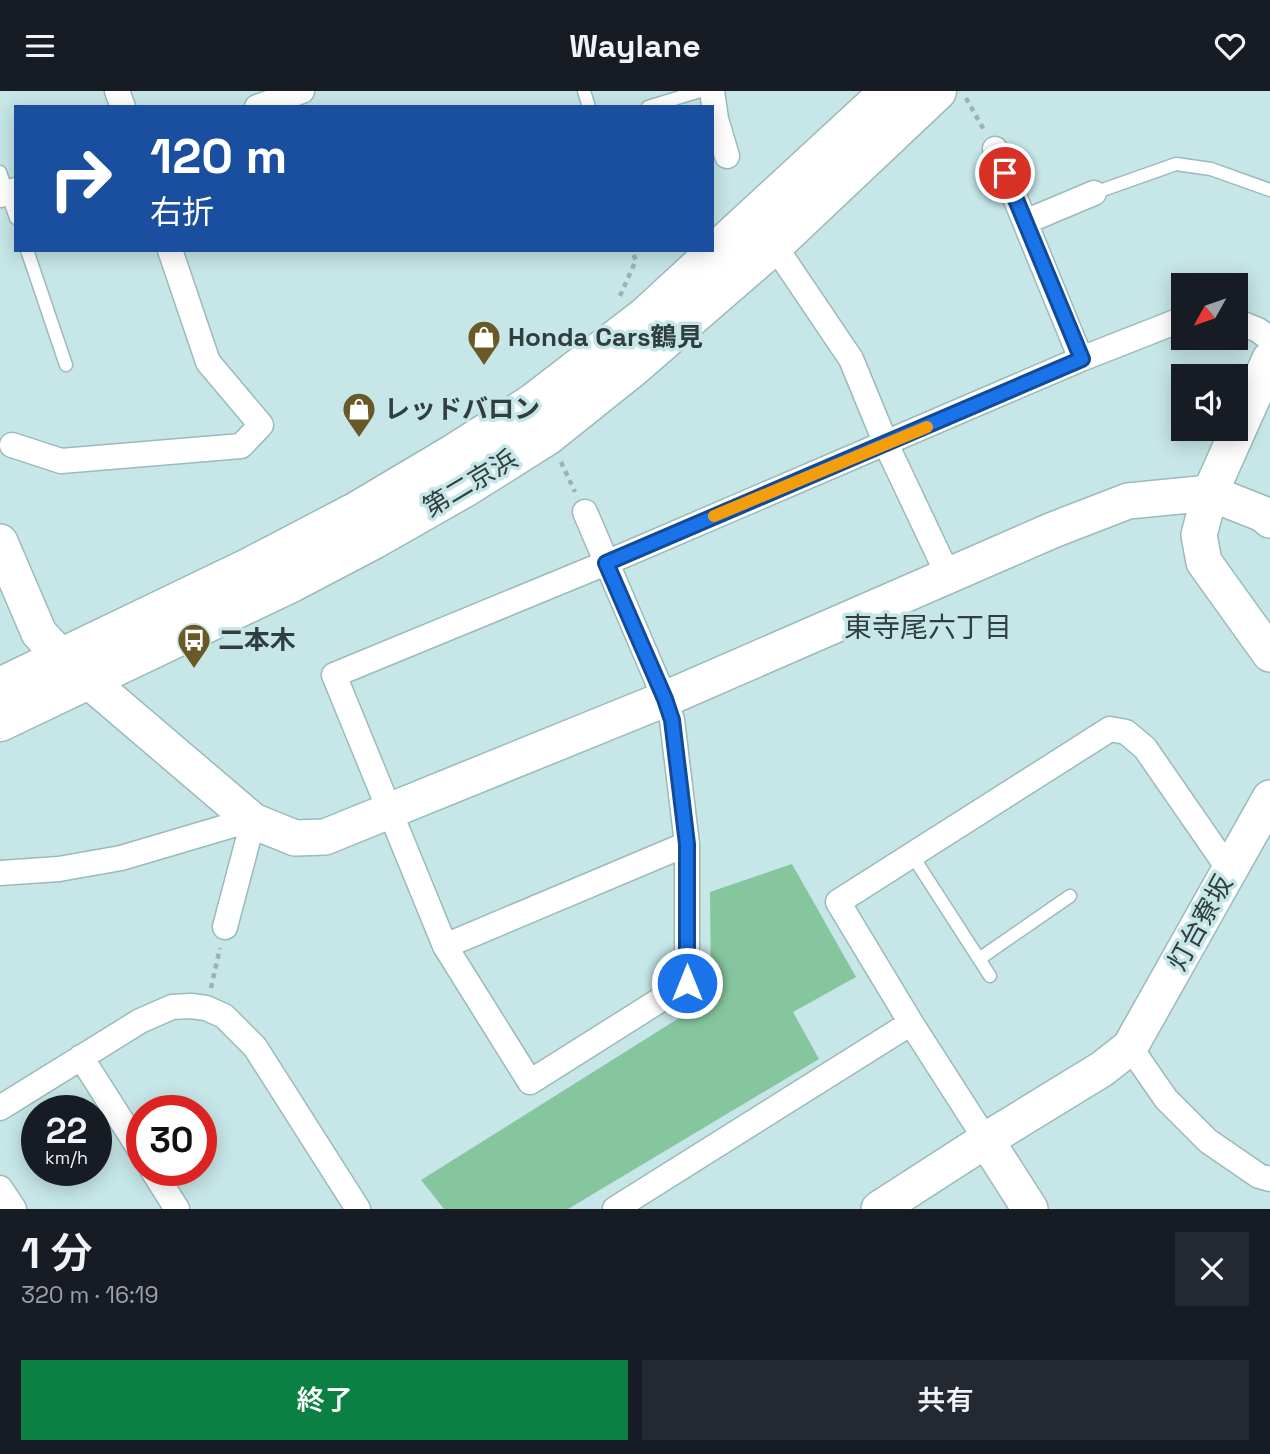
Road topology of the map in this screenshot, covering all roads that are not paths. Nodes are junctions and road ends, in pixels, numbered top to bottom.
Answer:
1 (302, 91) edge
2 (700, 91) edge
3 (712, 91) edge
4 (890, 91) edge
5 (937, 91) edge
6 (263, 105) edge
7 (654, 105) edge
8 (995, 149) road end
9 (727, 156) dead end
10 (6, 188) edge
11 (1270, 190) edge
12 (1094, 193) joint
13 (14, 212) edge
14 (1025, 222) junction
15 (774, 245) junction
16 (28, 252) edge
17 (171, 252) edge
18 (1171, 324) edge
19 (1248, 326) edge
20 (1270, 339) edge
21 (1082, 359) junction
22 (1270, 359) edge
23 (66, 365) dead end
24 (886, 444) junction
25 (12, 445) dead end
26 (1210, 493) junction
27 (585, 512) road end
28 (1270, 520) edge
29 (0, 542) edge
30 (606, 563) junction
31 (948, 575) junction
32 (1270, 654) edge
33 (75, 669) junction
34 (0, 687) edge
35 (665, 699) junction
36 (0, 722) edge
37 (1270, 798) edge
38 (390, 811) junction
39 (253, 821) junction
40 (687, 844) junction
41 (912, 855) junction
42 (1230, 871) junction
43 (0, 873) edge
44 (1070, 896) dead end
45 (225, 927) road end
46 (445, 946) junction
47 (979, 959) junction
48 (990, 976) dead end
49 (911, 1023) junction
50 (1130, 1047) junction
51 (81, 1057) junction
52 (0, 1108) edge
53 (126, 1128) edge
54 (986, 1140) junction
55 (1270, 1179) edge
56 (162, 1186) edge
57 (0, 1188) edge
58 (14, 1209) edge
59 (177, 1209) edge
60 (358, 1209) edge
61 (615, 1209) edge
62 (879, 1209) edge
63 (1030, 1209) edge

1 - 6 street
2 - 7 lane
3 - 9 street
4 - 33 highway, 第二京浜
5 - 15 highway, 第二京浜
8 - 14 street
10 - 13 lane
11 - 12 lane
12 - 14 street
14 - 21 street
15 - 24 street
15 - 33 highway, 第二京浜
16 - 23 lane
17 - 25 street
18 - 21 street
19 - 20 street
21 - 24 street
22 - 26 street
24 - 30 street
24 - 31 street
26 - 28 street
26 - 31 street
26 - 32 street
27 - 30 street
29 - 33 street
30 - 35 street
30 - 38 street
31 - 35 street
33 - 34 highway, 第二京浜
33 - 36 highway, 第二京浜
33 - 39 street
35 - 38 street
35 - 40 street
37 - 42 street, 灯台寮坂
38 - 39 street
38 - 46 street
39 - 43 street
39 - 45 street
40 - 46 street
40 - 46 street
41 - 42 street
41 - 47 lane
41 - 49 street
42 - 50 street, 灯台寮坂
44 - 47 lane
47 - 48 lane
49 - 54 street
49 - 61 street
50 - 54 street
50 - 55 street
51 - 52 street
51 - 53 street
51 - 60 street
54 - 62 street
54 - 63 street
56 - 59 street
57 - 58 street

